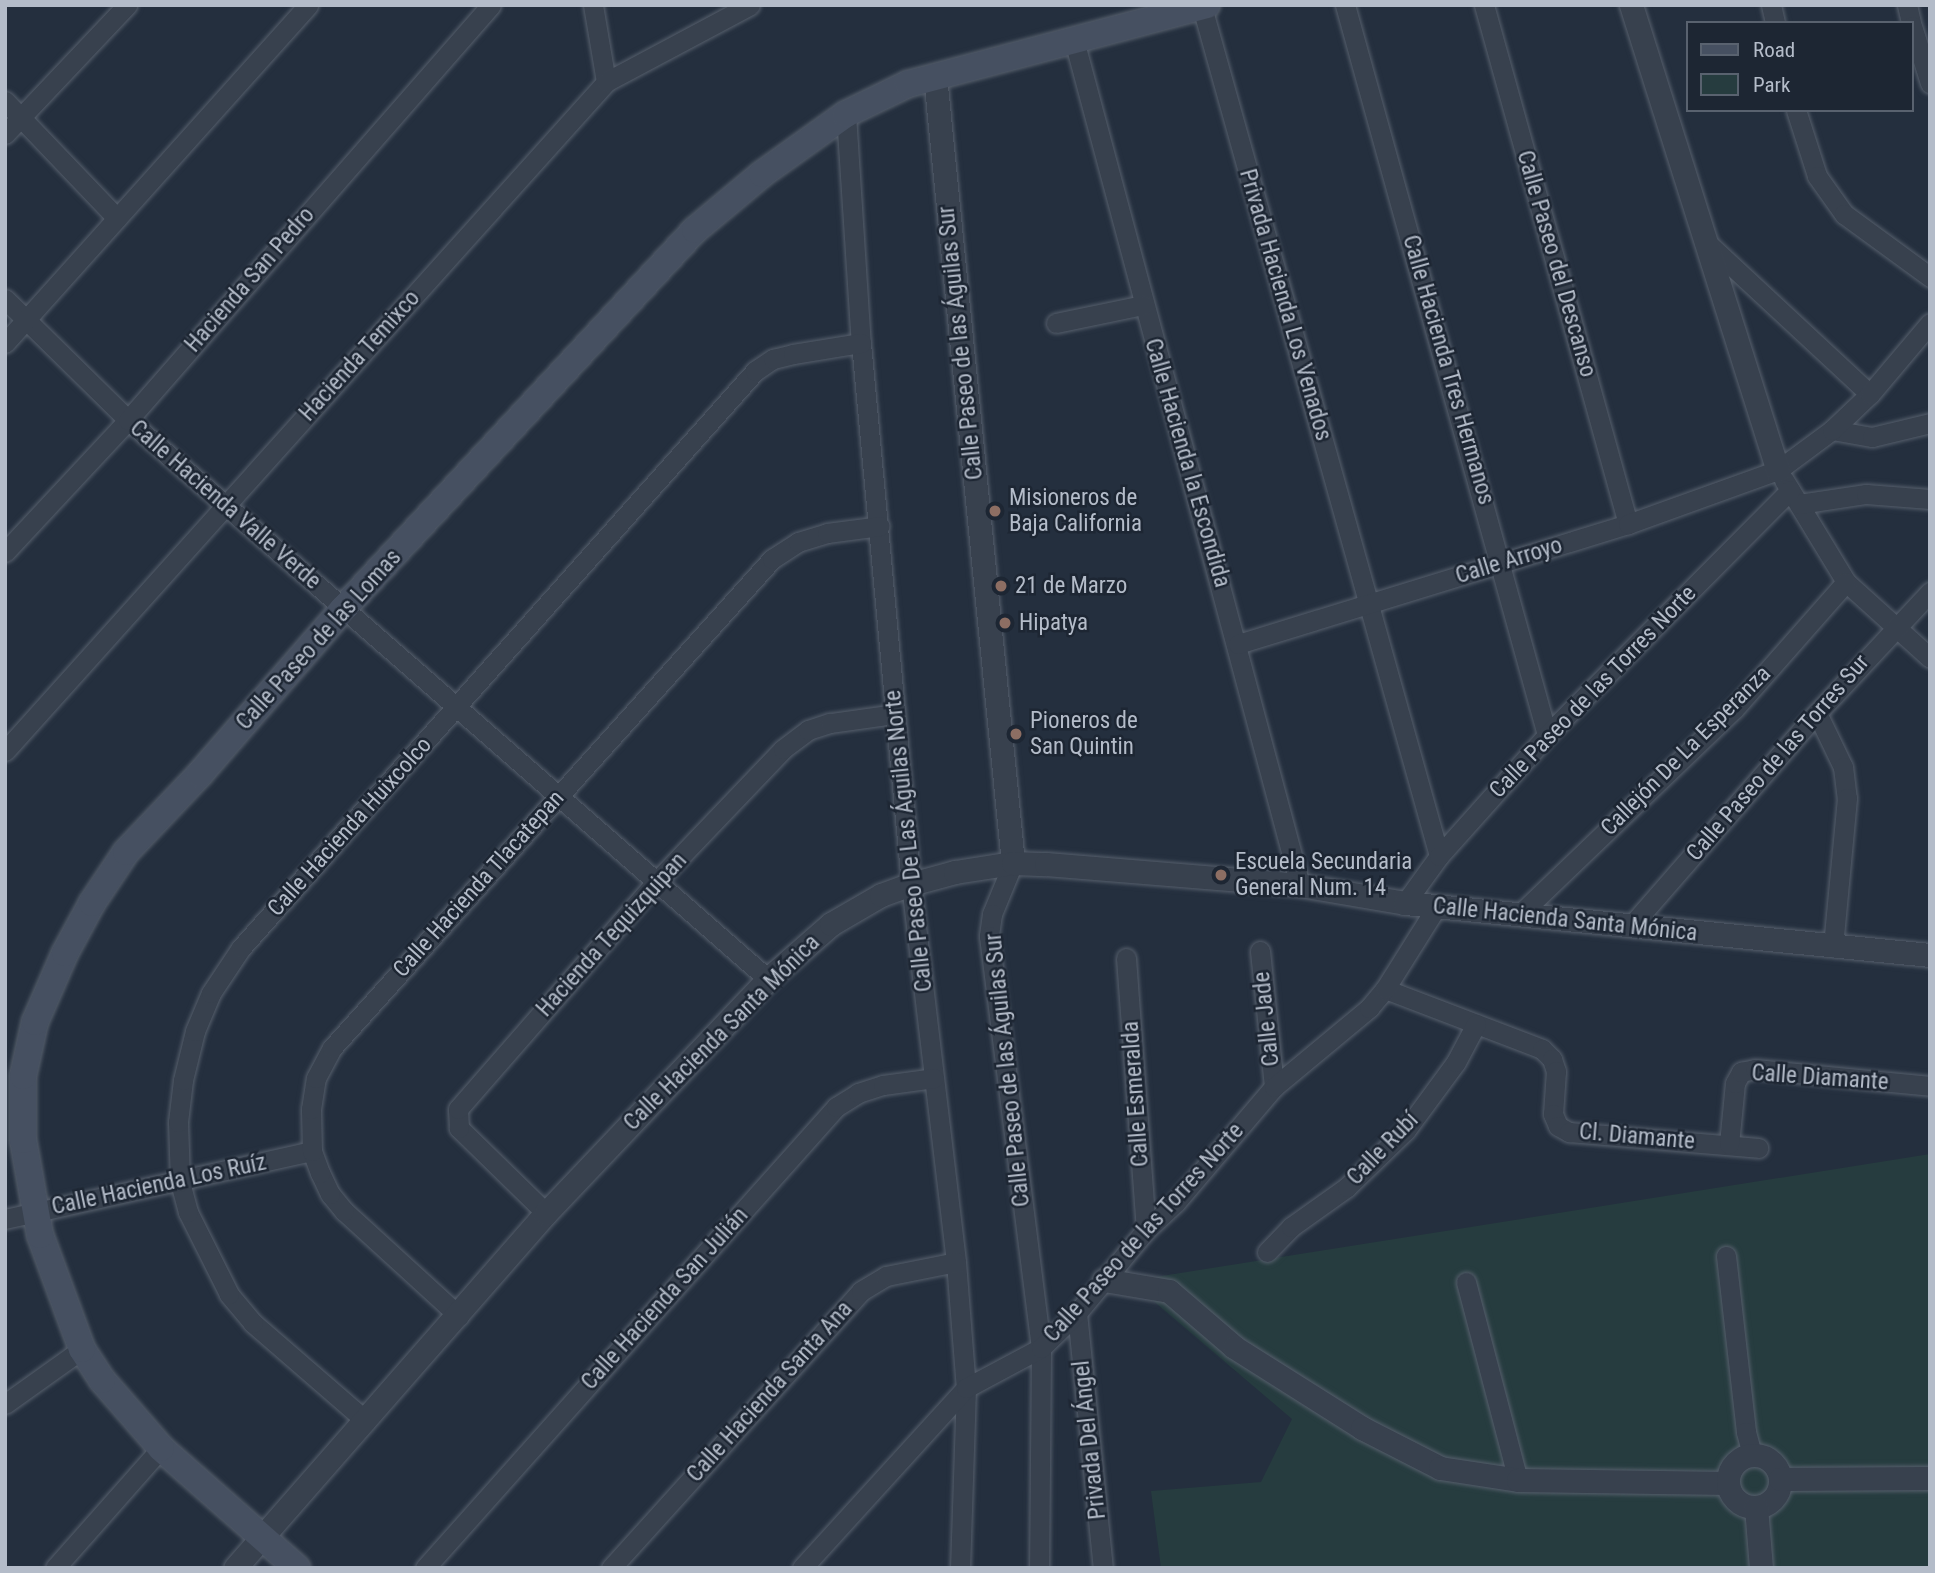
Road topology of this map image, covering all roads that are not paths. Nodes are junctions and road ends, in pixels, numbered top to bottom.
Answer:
1 (127, 5) edge
2 (308, 5) edge
3 (491, 5) edge
4 (593, 5) edge
5 (750, 5) edge
6 (1345, 5) edge
7 (1484, 5) edge
8 (1631, 5) edge
9 (1205, 6) edge
10 (1914, 31) edge
11 (1074, 40) junction
12 (935, 76) junction
13 (606, 82) junction
14 (1930, 83) edge
15 (5, 102) edge
16 (1797, 112) edge
17 (846, 114) junction
18 (22, 117) junction
19 (5, 134) edge
20 (117, 218) junction
21 (1704, 240) junction
22 (1930, 277) edge
23 (5, 299) edge
24 (1143, 305) junction
25 (27, 318) junction
26 (1056, 323) dead end
27 (1930, 323) edge
28 (5, 343) edge
29 (861, 343) junction
30 (1870, 394) junction
31 (128, 419) junction
32 (1930, 423) edge
33 (1832, 430) junction
34 (1777, 470) junction
35 (1795, 497) junction
36 (1930, 499) edge
37 (227, 505) junction
38 (1628, 524) junction
39 (880, 526) junction
40 (5, 552) edge
41 (1502, 564) junction
42 (1846, 582) junction
43 (1930, 592) edge
44 (1368, 603) junction
45 (343, 610) junction
46 (1894, 628) junction
47 (1238, 644) junction
48 (1930, 658) edge
49 (457, 706) junction
50 (1817, 713) junction
51 (895, 714) junction
52 (1547, 735) junction
53 (5, 751) edge
54 (558, 796) junction
55 (1439, 856) junction
56 (1013, 863) junction
57 (657, 881) junction
58 (911, 884) junction
59 (1300, 885) junction
60 (1405, 903) junction
61 (1437, 906) junction
62 (1520, 914) junction
63 (1630, 927) junction
64 (1833, 947) junction
65 (1260, 951) dead end
66 (1930, 956) edge
67 (1126, 958) dead end
68 (768, 979) junction
69 (1385, 989) junction
70 (1476, 1024) junction
71 (934, 1078) junction
72 (1930, 1086) edge
73 (1274, 1087) junction
74 (1729, 1144) junction
75 (1758, 1147) dead end
76 (312, 1151) junction
77 (180, 1182) junction
78 (36, 1211) junction
79 (546, 1213) junction
80 (5, 1219) edge
81 (1146, 1230) junction
82 (1267, 1252) dead end
83 (1726, 1255) dead end
84 (956, 1262) junction
85 (1104, 1280) junction
86 (1466, 1282) dead end
87 (1077, 1313) junction
88 (459, 1316) junction
89 (1041, 1348) junction
90 (82, 1349) junction
91 (966, 1388) junction
92 (5, 1404) edge
93 (366, 1421) junction
94 (161, 1448) junction
95 (1752, 1455) junction
96 (1930, 1478) edge
97 (1780, 1479) junction
98 (1518, 1480) junction
99 (1728, 1483) junction
100 (1756, 1507) junction
101 (264, 1538) junction
102 (55, 1568) edge
103 (235, 1568) edge
104 (297, 1568) edge
105 (425, 1568) edge
106 (611, 1568) edge
107 (802, 1568) edge
108 (960, 1568) edge
109 (1039, 1568) edge
110 (1103, 1568) edge
111 (1761, 1568) edge

1 - 18 street
2 - 20 street
3 - 31 street, Hacienda San Pedro
4 - 13 street
5 - 13 street, Hacienda Temixco
6 - 41 street, Calle Hacienda Tres Hermanos
7 - 38 street, Calle Paseo del Descanso
8 - 21 street
9 - 11 main road, Calle Paseo de las Lomas
9 - 44 street, Privada Hacienda Los Venados
10 - 14 street
11 - 12 main road, Calle Paseo de las Lomas
11 - 24 street, Calle Hacienda la Escondida
12 - 17 main road, Calle Paseo de las Lomas
12 - 56 street, Calle Paseo de las Águilas Sur
13 - 37 street, Hacienda Temixco
15 - 18 street
16 - 22 street
17 - 29 street, Calle Paseo De Las Águilas Norte
17 - 45 main road, Calle Paseo de las Lomas
18 - 19 street
18 - 20 street
20 - 25 street
21 - 30 street
21 - 34 street
23 - 25 street, Calle Hacienda Valle Verde
24 - 26 street
24 - 47 street, Calle Hacienda la Escondida
25 - 28 street
25 - 31 street, Calle Hacienda Valle Verde
27 - 30 street
29 - 39 street, Calle Paseo De Las Águilas Norte
29 - 49 street, Calle Hacienda Huixcolco
30 - 33 street
31 - 37 street, Calle Hacienda Valle Verde
31 - 40 street, Hacienda San Pedro
32 - 33 street
33 - 34 street
34 - 35 street
34 - 38 street, Calle Arroyo
35 - 36 street
35 - 42 street
35 - 52 street, Calle Paseo de las Torres Norte
37 - 45 street, Calle Hacienda Valle Verde
37 - 53 street, Hacienda Temixco
38 - 41 street, Calle Arroyo
39 - 51 street, Calle Paseo De Las Águilas Norte
39 - 54 street, Calle Hacienda Tlacatepan
41 - 44 street, Calle Arroyo
41 - 52 street, Calle Hacienda Tres Hermanos
42 - 46 street
42 - 62 street, Callejón De La Esperanza
43 - 46 street, Calle Paseo de las Torres Sur
44 - 47 street, Calle Arroyo
44 - 55 street, Privada Hacienda Los Venados
45 - 49 street, Calle Hacienda Valle Verde
45 - 78 main road, Calle Paseo de las Lomas
46 - 48 street
46 - 50 street, Calle Paseo de las Torres Sur
47 - 59 street, Calle Hacienda la Escondida
49 - 54 street, Calle Hacienda Valle Verde
49 - 77 street, Calle Hacienda Huixcolco
50 - 63 street, Calle Paseo de las Torres Sur
50 - 64 street
51 - 57 street, Hacienda Tequizquipan
51 - 58 street, Calle Paseo De Las Águilas Norte
52 - 55 street, Calle Paseo de las Torres Norte
54 - 57 street, Calle Hacienda Valle Verde
54 - 76 street, Calle Hacienda Tlacatepan
55 - 60 street, Calle Paseo de las Torres Norte
56 - 58 street, Calle Hacienda Santa Mónica
56 - 59 street, Calle Hacienda Santa Mónica
56 - 89 street, Calle Paseo de las Águilas Sur
57 - 68 street, Calle Hacienda Valle Verde
57 - 79 street, Hacienda Tequizquipan
58 - 68 street, Calle Hacienda Santa Mónica
58 - 71 street, Calle Paseo De Las Águilas Norte
59 - 60 street, Calle Hacienda Santa Mónica
60 - 61 street, Calle Hacienda Santa Mónica
61 - 62 street, Calle Hacienda Santa Mónica
61 - 69 street, Calle Paseo de las Torres Norte
62 - 63 street, Calle Hacienda Santa Mónica
63 - 64 street, Calle Hacienda Santa Mónica
64 - 66 street, Calle Hacienda Santa Mónica
65 - 73 street, Calle Jade
67 - 81 street, Calle Esmeralda
68 - 79 street, Calle Hacienda Santa Mónica
69 - 70 street, Cl. Diamante
69 - 73 street, Calle Paseo de las Torres Norte
70 - 74 street, Cl. Diamante
70 - 82 street, Calle Rubí
71 - 84 street, Calle Paseo De Las Águilas Norte
71 - 105 street, Calle Hacienda San Julián
72 - 74 street, Calle Diamante
73 - 81 street, Calle Paseo de las Torres Norte
74 - 75 street, Cl. Diamante
76 - 77 street, Calle Hacienda Los Ruíz
76 - 88 street, Calle Hacienda Tlacatepan
77 - 78 street, Calle Hacienda Los Ruíz
77 - 93 street, Calle Hacienda Huixcolco
78 - 80 street, Calle Hacienda Los Ruíz
78 - 90 main road, Calle Paseo de las Lomas
79 - 88 street, Calle Hacienda Santa Mónica
81 - 85 street, Calle Paseo de las Torres Norte
83 - 95 street
84 - 91 street, Calle Paseo De Las Águilas Norte
84 - 106 street, Calle Hacienda Santa Ana
85 - 87 street, Calle Paseo de las Torres Norte
85 - 98 street
86 - 98 street
87 - 89 street, Calle Paseo de las Torres Norte
87 - 110 street, Privada Del Ángel
88 - 93 street, Calle Hacienda Santa Mónica
89 - 91 street, Calle Paseo de las Torres Norte
89 - 109 street, Calle Paseo de las Águilas Sur
90 - 92 street
90 - 94 main road, Calle Paseo de las Lomas
91 - 107 street, Calle Paseo de las Torres Norte
91 - 108 street, Calle Paseo De Las Águilas Norte
93 - 101 street, Calle Hacienda Santa Mónica
94 - 101 main road, Calle Paseo de las Lomas
94 - 102 street
95 - 97 street
95 - 99 street
96 - 97 street
97 - 100 street
98 - 99 street
99 - 100 street
100 - 111 street
101 - 103 street, Calle Hacienda Santa Mónica
101 - 104 main road, Calle Paseo de las Lomas

